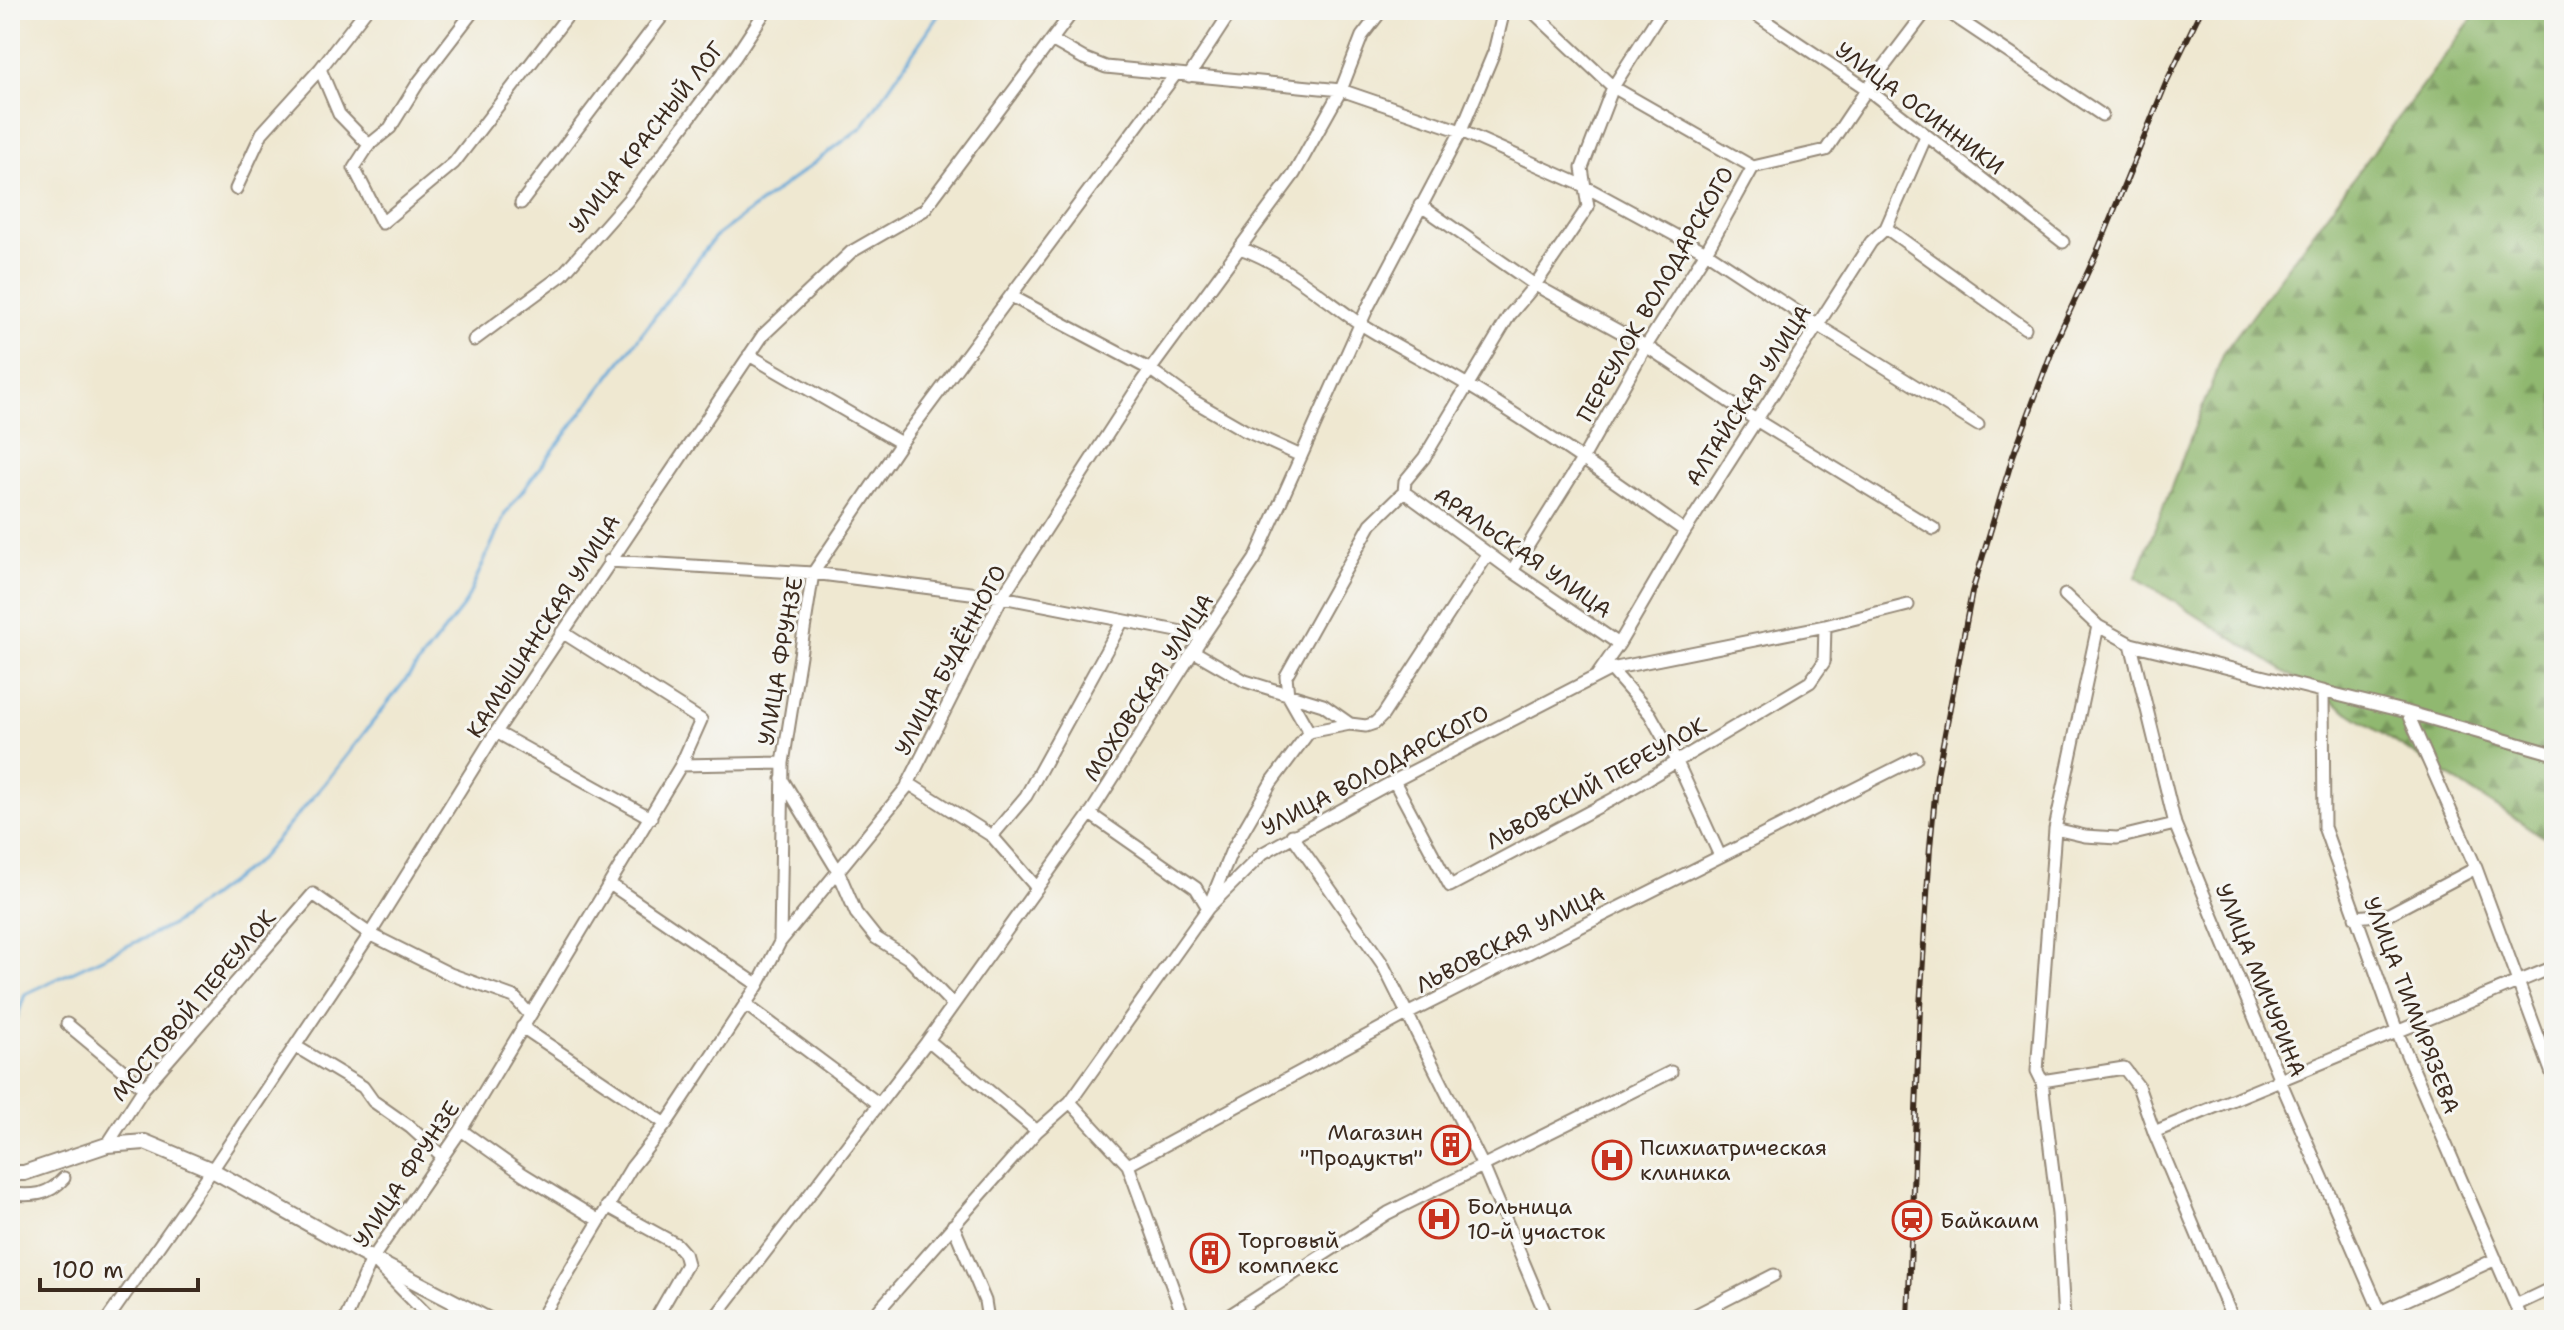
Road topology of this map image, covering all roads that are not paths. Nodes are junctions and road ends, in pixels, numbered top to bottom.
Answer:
1 (366, 10) edge
2 (474, 10) edge
3 (572, 10) edge
4 (667, 10) edge
5 (766, 10) edge
6 (1074, 10) edge
7 (1232, 10) edge
8 (1382, 10) edge
9 (1504, 10) edge
10 (1531, 10) edge
11 (1662, 10) edge
12 (1749, 10) edge
13 (1927, 10) edge
14 (1945, 10) edge
15 (1053, 41) junction
16 (320, 69) junction
17 (1175, 75) junction
18 (1189, 76) junction
19 (1613, 87) junction
20 (1867, 89) junction
21 (1341, 90) junction
22 (2102, 115) dead end
23 (1461, 131) junction
24 (1926, 136) junction
25 (369, 145) junction
26 (1753, 167) junction
27 (1584, 186) junction
28 (236, 189) dead end
29 (521, 203) dead end
30 (1420, 205) junction
31 (1886, 228) junction
32 (2063, 242) dead end
33 (1240, 248) junction
34 (1706, 252) junction
35 (1535, 285) junction
36 (1011, 296) junction
37 (1360, 323) junction
38 (1817, 325) junction
39 (2025, 328) dead end
40 (474, 340) dead end
41 (1646, 346) junction
42 (749, 355) junction
43 (1151, 370) junction
44 (1467, 385) junction
45 (1756, 420) junction
46 (1978, 425) dead end
47 (901, 443) junction
48 (1301, 456) junction
49 (1583, 458) junction
50 (1404, 492) junction
51 (1934, 529) dead end
52 (1685, 531) junction
53 (1488, 554) junction
54 (609, 561) junction
55 (1512, 571) junction
56 (813, 573) junction
57 (2065, 595) dead end
58 (1002, 597) junction
59 (1908, 605) dead end
60 (1122, 622) junction
61 (1825, 626) junction
62 (2098, 626) junction
63 (562, 632) junction
64 (1203, 636) junction
65 (1619, 644) junction
66 (2131, 644) junction
67 (1193, 651) junction
68 (1611, 669) junction
69 (1598, 674) junction
70 (2323, 691) junction
71 (1288, 695) junction
72 (2407, 712) junction
73 (1350, 724) junction
74 (496, 732) junction
75 (1309, 732) junction
76 (2554, 754) edge
77 (1916, 758) dead end
78 (1677, 762) junction
79 (783, 763) junction
80 (681, 765) junction
81 (782, 779) junction
82 (1394, 781) junction
83 (908, 783) junction
84 (1090, 814) junction
85 (651, 818) junction
86 (2175, 824) junction
87 (2055, 829) junction
88 (1292, 835) junction
89 (992, 836) junction
90 (1720, 856) junction
91 (2476, 868) junction
92 (838, 871) junction
93 (610, 884) junction
94 (1037, 888) junction
95 (1208, 908) junction
96 (2355, 917) junction
97 (370, 934) junction
98 (780, 942) junction
99 (2554, 967) edge
100 (2520, 983) junction
101 (758, 985) junction
102 (745, 1004) junction
103 (953, 1005) junction
104 (1407, 1014) junction
105 (530, 1015) junction
106 (67, 1024) dead end
107 (522, 1027) junction
108 (2398, 1034) junction
109 (928, 1040) junction
110 (295, 1046) junction
111 (1671, 1072) dead end
112 (2554, 1079) edge
113 (2280, 1080) junction
114 (2042, 1081) junction
115 (144, 1088) junction
116 (1070, 1102) junction
117 (879, 1104) junction
118 (666, 1124) junction
119 (461, 1130) junction
120 (1037, 1131) junction
121 (2154, 1132) junction
122 (107, 1145) junction
123 (443, 1157) junction
124 (1128, 1165) junction
125 (1483, 1166) junction
126 (212, 1170) junction
127 (12, 1175) edge
128 (64, 1178) dead end
129 (10, 1194) edge
130 (607, 1206) junction
131 (598, 1220) junction
132 (953, 1225) junction
133 (372, 1259) junction
134 (2496, 1259) junction
135 (1774, 1275) dead end
136 (2554, 1287) edge
137 (2516, 1305) junction
138 (2382, 1316) edge
139 (107, 1320) edge
140 (345, 1320) edge
141 (432, 1320) edge
142 (489, 1320) edge
143 (540, 1320) edge
144 (655, 1320) edge
145 (713, 1320) edge
146 (870, 1320) edge
147 (988, 1320) edge
148 (1188, 1320) edge
149 (1222, 1320) edge
150 (1548, 1320) edge
151 (1686, 1320) edge
152 (2064, 1320) edge
153 (2233, 1320) edge
154 (2522, 1320) edge

1 - 16 street
2 - 25 street
3 - 25 street
4 - 29 street
5 - 40 street, УЛИЦА КРАСНЫЙ ЛОГ
6 - 15 street, КАМЫШАНСКАЯ УЛИЦА
7 - 18 street
8 - 21 street, УЛИЦА БУДЁННОГО
9 - 23 street, МОХОВСКАЯ УЛИЦА
10 - 19 street
11 - 19 street
12 - 20 street, УЛИЦА ОСИННИКИ
13 - 20 street, ПЕРЕУЛОК ВОЛОДАРСКОГО
14 - 22 street
15 - 17 street
15 - 42 street, КАМЫШАНСКАЯ УЛИЦА
16 - 25 street
16 - 28 street
17 - 18 street
17 - 36 street, УЛИЦА ФРУНЗЕ
18 - 21 street
19 - 26 street
19 - 27 street
20 - 24 street, УЛИЦА ОСИННИКИ
20 - 26 street, ПЕРЕУЛОК ВОЛОДАРСКОГО
21 - 23 street
21 - 33 street, УЛИЦА БУДЁННОГО
23 - 27 street
23 - 30 street, МОХОВСКАЯ УЛИЦА
24 - 31 street, АЛТАЙСКАЯ УЛИЦА
24 - 32 street, УЛИЦА ОСИННИКИ
26 - 34 street, ПЕРЕУЛОК ВОЛОДАРСКОГО
27 - 34 street
27 - 35 street
30 - 35 street
30 - 37 street, МОХОВСКАЯ УЛИЦА
31 - 38 street, АЛТАЙСКАЯ УЛИЦА
31 - 39 street
33 - 37 street
33 - 43 street, УЛИЦА БУДЁННОГО
34 - 38 street
34 - 41 street, ПЕРЕУЛОК ВОЛОДАРСКОГО
35 - 41 street
35 - 44 street
36 - 43 street
36 - 47 street, УЛИЦА ФРУНЗЕ
37 - 44 street
37 - 48 street, МОХОВСКАЯ УЛИЦА
38 - 45 street, АЛТАЙСКАЯ УЛИЦА
38 - 46 street
41 - 45 street
41 - 49 street, ПЕРЕУЛОК ВОЛОДАРСКОГО
42 - 47 street
42 - 54 street, КАМЫШАНСКАЯ УЛИЦА
43 - 48 street
43 - 58 street, УЛИЦА БУДЁННОГО
44 - 49 street
44 - 50 street
45 - 51 street
45 - 52 street, АЛТАЙСКАЯ УЛИЦА
47 - 56 street, УЛИЦА ФРУНЗЕ
48 - 64 street, МОХОВСКАЯ УЛИЦА
49 - 52 street
49 - 55 street, ПЕРЕУЛОК ВОЛОДАРСКОГО
50 - 53 street, АРАЛЬСКАЯ УЛИЦА
50 - 71 street
52 - 65 street, АЛТАЙСКАЯ УЛИЦА
53 - 55 street, АРАЛЬСКАЯ УЛИЦА
53 - 73 street
54 - 56 street
54 - 63 street, КАМЫШАНСКАЯ УЛИЦА
55 - 65 street, АРАЛЬСКАЯ УЛИЦА
56 - 58 street
56 - 79 street, УЛИЦА ФРУНЗЕ
57 - 62 street
58 - 60 street
58 - 83 street, УЛИЦА БУДЁННОГО
59 - 61 street, УЛИЦА ВОЛОДАРСКОГО
60 - 64 street
60 - 89 street
61 - 68 street, УЛИЦА ВОЛОДАРСКОГО
61 - 78 street, ЛЬВОВСКИЙ ПЕРЕУЛОК
62 - 66 street
62 - 87 street
63 - 74 street, КАМЫШАНСКАЯ УЛИЦА
63 - 80 street
64 - 67 street, МОХОВСКАЯ УЛИЦА
65 - 69 street, АЛТАЙСКАЯ УЛИЦА
66 - 70 street
66 - 86 street, УЛИЦА МИЧУРИНА
67 - 71 street
67 - 84 street, МОХОВСКАЯ УЛИЦА
68 - 69 street, УЛИЦА ВОЛОДАРСКОГО
68 - 78 street
69 - 82 street, УЛИЦА ВОЛОДАРСКОГО
70 - 72 street
70 - 96 street, УЛИЦА ТИМИРЯЗЕВА
71 - 73 street
71 - 75 street
72 - 76 street
72 - 91 street
73 - 75 street
74 - 85 street
74 - 97 street, КАМЫШАНСКАЯ УЛИЦА
75 - 95 street
77 - 90 street, ЛЬВОВСКАЯ УЛИЦА
78 - 82 street, ЛЬВОВСКИЙ ПЕРЕУЛОК
78 - 90 street
79 - 80 street, УЛИЦА ФРУНЗЕ
79 - 81 street
80 - 85 street, УЛИЦА ФРУНЗЕ
81 - 92 street
81 - 98 street
82 - 88 street, УЛИЦА ВОЛОДАРСКОГО
83 - 89 street
83 - 92 street, УЛИЦА БУДЁННОГО
84 - 94 street, МОХОВСКАЯ УЛИЦА
84 - 95 street
85 - 93 street, УЛИЦА ФРУНЗЕ
86 - 87 street
86 - 113 street, УЛИЦА МИЧУРИНА
87 - 114 street
88 - 95 street, УЛИЦА ВОЛОДАРСКОГО
88 - 104 street
89 - 94 street
90 - 104 street, ЛЬВОВСКАЯ УЛИЦА
91 - 96 street
91 - 100 street
92 - 98 street, УЛИЦА БУДЁННОГО
92 - 103 street
93 - 101 street
93 - 105 street, УЛИЦА ФРУНЗЕ
94 - 103 street, МОХОВСКАЯ УЛИЦА
95 - 116 street, УЛИЦА ВОЛОДАРСКОГО
96 - 108 street, УЛИЦА ТИМИРЯЗЕВА
97 - 105 street
97 - 110 street, КАМЫШАНСКАЯ УЛИЦА
97 - 115 street, МОСТОВОЙ ПЕРЕУЛОК
98 - 101 street, УЛИЦА БУДЁННОГО
99 - 100 street
100 - 108 street
100 - 112 street
101 - 102 street, УЛИЦА БУДЁННОГО
102 - 117 street
102 - 118 street, УЛИЦА БУДЁННОГО
103 - 109 street, МОХОВСКАЯ УЛИЦА
104 - 124 street, ЛЬВОВСКАЯ УЛИЦА
104 - 125 street
105 - 107 street, УЛИЦА ФРУНЗЕ
106 - 115 street
107 - 118 street
107 - 119 street, УЛИЦА ФРУНЗЕ
108 - 113 street
108 - 134 street, УЛИЦА ТИМИРЯЗЕВА
109 - 117 street, МОХОВСКАЯ УЛИЦА
109 - 120 street
110 - 123 street
110 - 126 street, КАМЫШАНСКАЯ УЛИЦА
111 - 125 street
113 - 121 street
113 - 138 street, УЛИЦА МИЧУРИНА
114 - 121 street
114 - 152 street
115 - 122 street, МОСТОВОЙ ПЕРЕУЛОК
116 - 120 street, УЛИЦА ВОЛОДАРСКОГО
116 - 124 street
117 - 145 street, МОХОВСКАЯ УЛИЦА
118 - 130 street, УЛИЦА БУДЁННОГО
119 - 123 street, УЛИЦА ФРУНЗЕ
119 - 131 street
120 - 132 street, УЛИЦА ВОЛОДАРСКОГО
121 - 153 street
122 - 126 street
122 - 127 street
123 - 133 street, УЛИЦА ФРУНЗЕ
124 - 148 street
125 - 149 street
125 - 150 street
126 - 133 street
126 - 139 street, КАМЫШАНСКАЯ УЛИЦА
128 - 129 street
130 - 131 street, УЛИЦА БУДЁННОГО
130 - 144 street
131 - 143 street, УЛИЦА БУДЁННОГО
132 - 146 street, УЛИЦА ВОЛОДАРСКОГО
132 - 147 street
133 - 140 street, УЛИЦА ФРУНЗЕ
133 - 141 street
133 - 142 street
134 - 137 street, УЛИЦА ТИМИРЯЗЕВА
134 - 138 street
135 - 151 street
136 - 137 street
137 - 154 street, УЛИЦА ТИМИРЯЗЕВА

